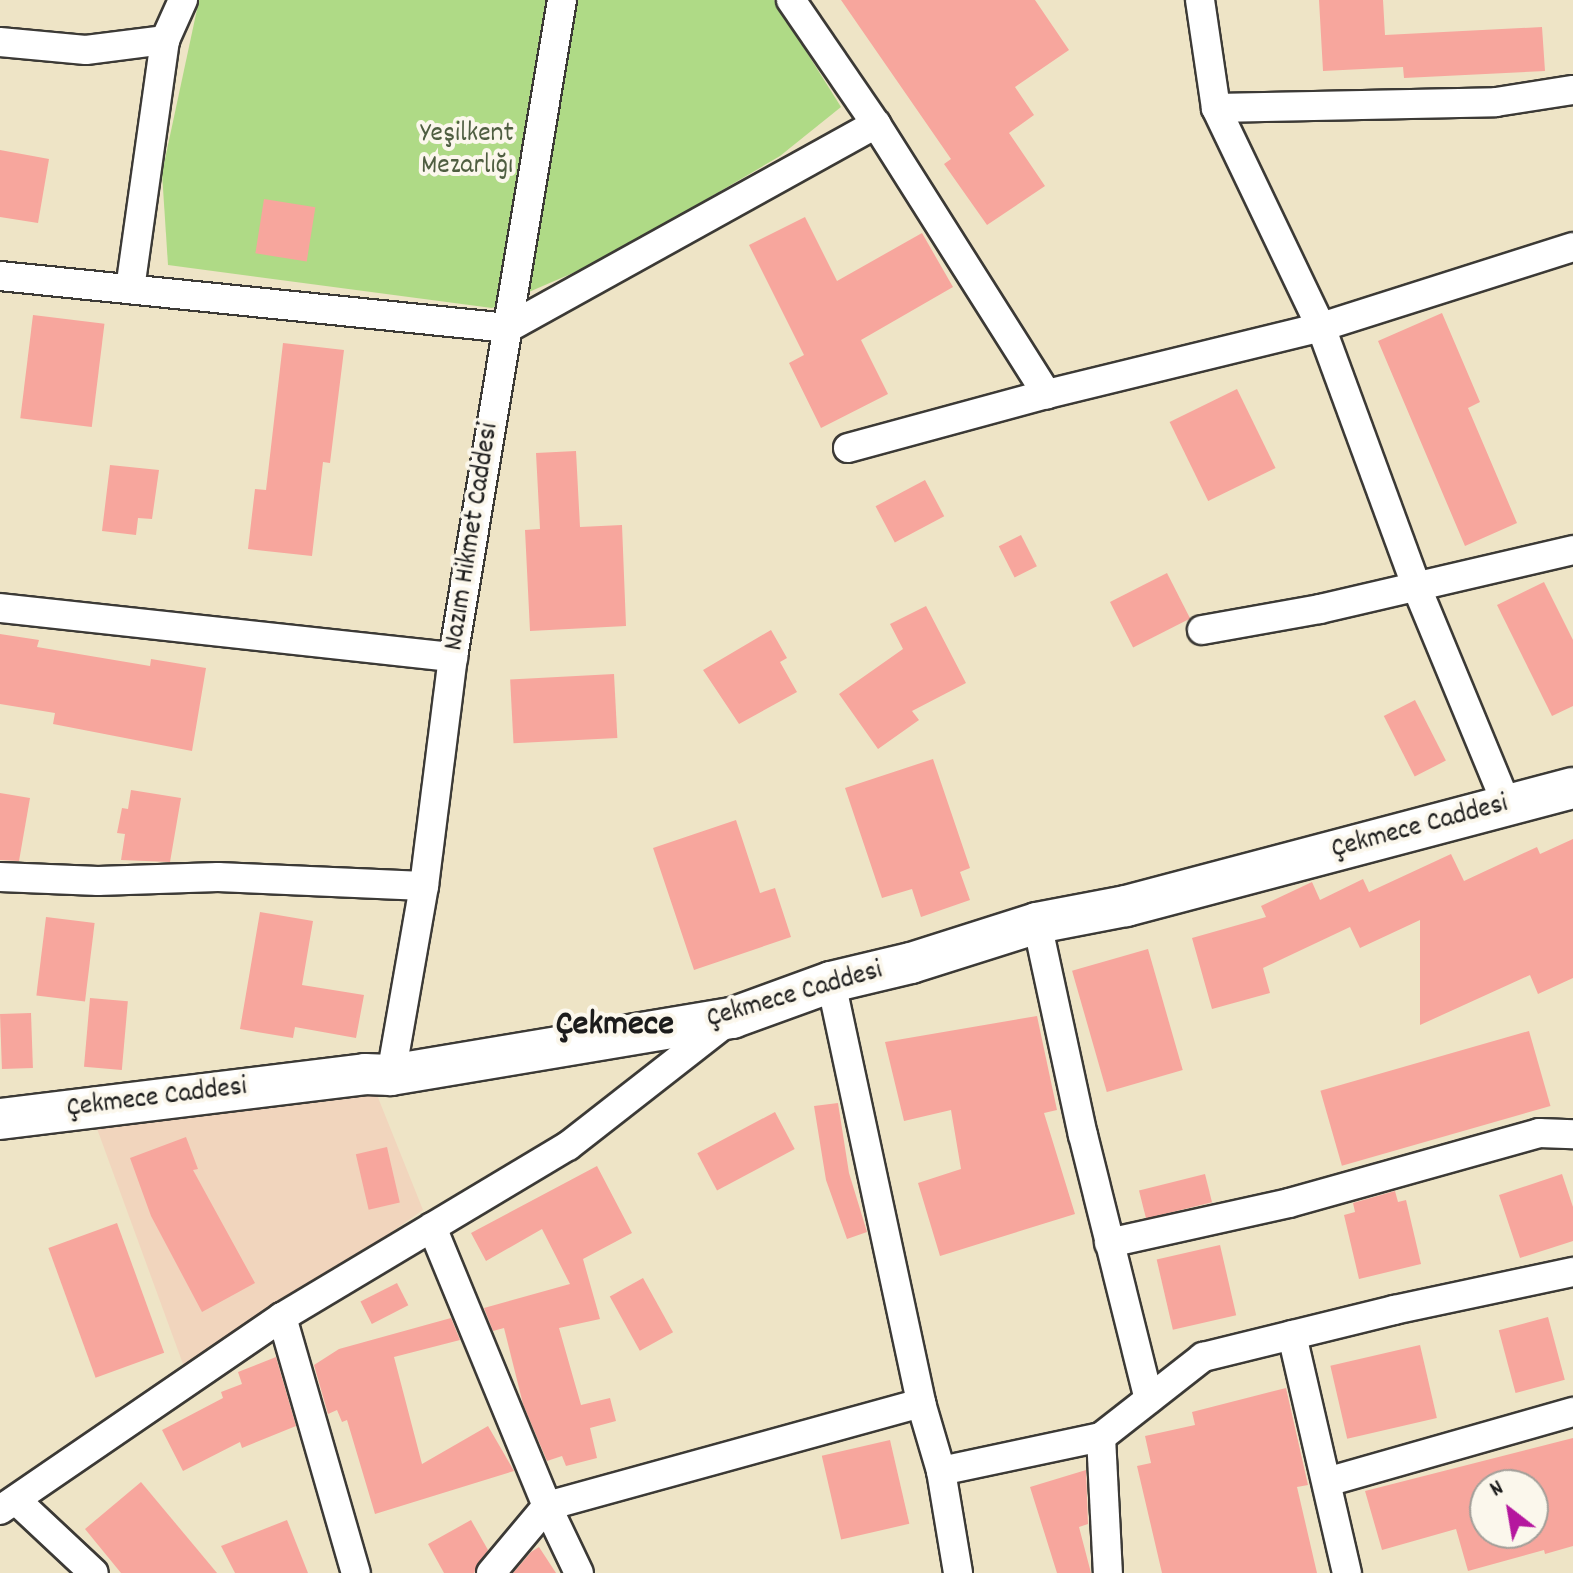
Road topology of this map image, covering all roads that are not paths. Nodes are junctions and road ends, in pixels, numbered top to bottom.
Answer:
1 (183, 0) edge
2 (562, 0) edge
3 (791, 0) edge
4 (1200, 0) edge
5 (165, 40) junction
6 (0, 42) edge
7 (1573, 90) edge
8 (1216, 108) junction
9 (876, 124) junction
10 (1573, 247) edge
11 (0, 276) edge
12 (130, 289) junction
13 (1321, 327) junction
14 (508, 328) junction
15 (1047, 394) junction
16 (848, 448) dead end
17 (1573, 550) edge
18 (1417, 588) junction
19 (0, 608) edge
20 (1202, 630) dead end
21 (453, 657) junction
22 (1573, 788) edge
23 (1507, 805) junction
24 (0, 877) edge
25 (424, 886) junction
26 (1037, 923) junction
27 (831, 982) junction
28 (732, 1018) junction
29 (391, 1075) junction
30 (0, 1119) edge
31 (1573, 1134) edge
32 (432, 1227) junction
33 (1109, 1243) junction
34 (1573, 1272) edge
35 (282, 1317) junction
36 (1292, 1335) junction
37 (1149, 1399) junction
38 (921, 1403) junction
39 (1573, 1412) edge
40 (1101, 1437) junction
41 (941, 1471) junction
42 (1327, 1482) junction
43 (8, 1505) edge
44 (547, 1506) junction
45 (94, 1573) edge
46 (356, 1573) edge
47 (491, 1573) edge
48 (579, 1573) edge
49 (958, 1573) edge
50 (1108, 1573) edge
51 (1347, 1573) edge

1 - 5 street
2 - 14 street, Nazım Hikmet Caddesi
3 - 9 street
4 - 8 street
5 - 6 street
5 - 12 street
7 - 8 street
8 - 13 street
9 - 14 street
9 - 15 street
10 - 13 street
11 - 12 street
12 - 14 street
13 - 15 street
13 - 18 street
14 - 21 street, Nazım Hikmet Caddesi
15 - 16 street
17 - 18 street
18 - 20 street
18 - 23 street
19 - 21 street
21 - 25 street, Nazım Hikmet Caddesi
22 - 23 main road, Çekmece Caddesi
23 - 26 main road, Çekmece Caddesi
24 - 25 street
25 - 29 street, Nazım Hikmet Caddesi
26 - 27 main road, Çekmece Caddesi
26 - 33 street
27 - 28 main road, Çekmece Caddesi
27 - 38 street
28 - 29 main road, Çekmece Caddesi
28 - 32 street
29 - 30 main road, Çekmece Caddesi
31 - 33 street
32 - 35 street
32 - 44 street
33 - 37 street
34 - 36 street
35 - 43 street
35 - 46 street
36 - 37 street
36 - 42 street
37 - 40 street
38 - 41 street
38 - 44 street
39 - 42 street
40 - 41 street
40 - 50 street
41 - 49 street
42 - 51 street
43 - 45 street
44 - 47 street
44 - 48 street

